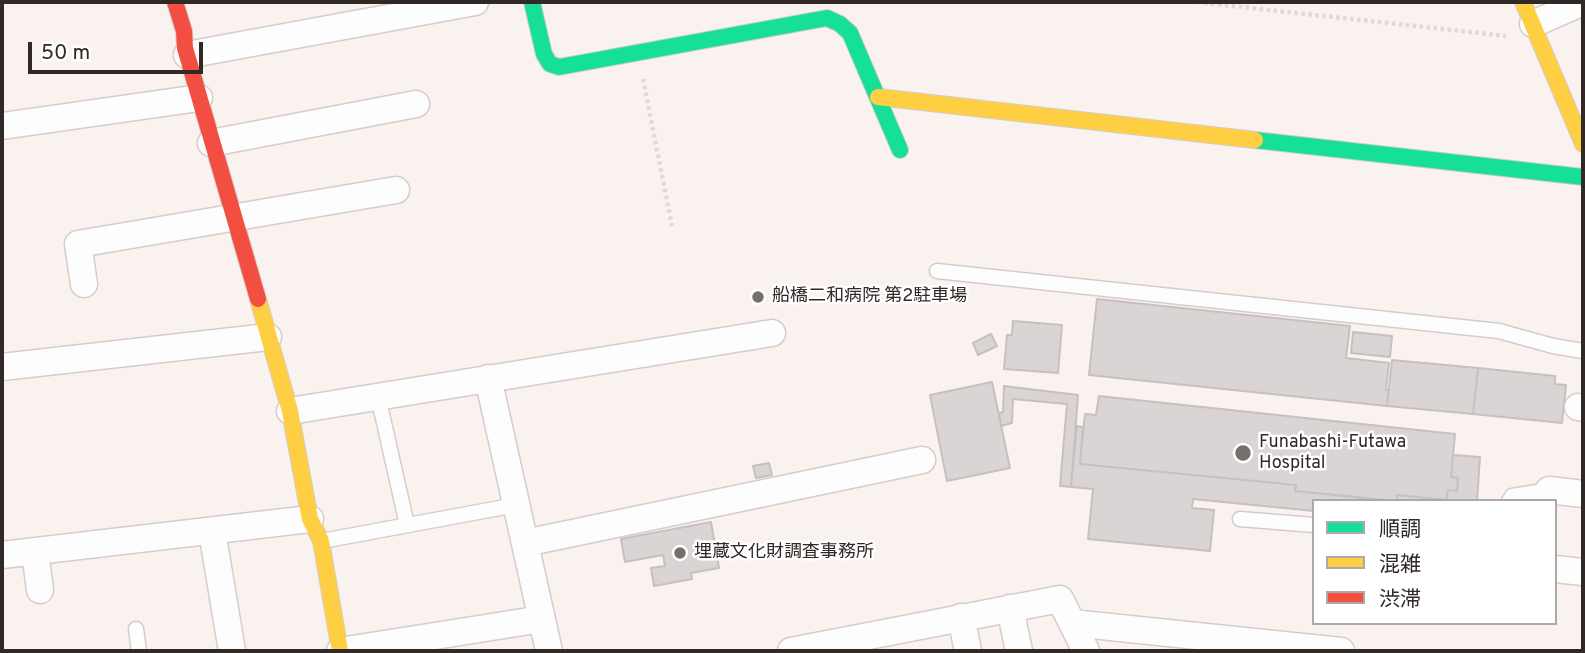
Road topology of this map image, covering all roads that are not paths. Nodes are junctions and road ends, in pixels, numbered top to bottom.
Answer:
1 (175, 2) edge
2 (475, 2) edge
3 (532, 2) edge
4 (1583, 2) edge
5 (1532, 22) edge
6 (187, 55) junction
7 (1574, 94) edge
8 (878, 97) junction
9 (200, 98) junction
10 (416, 104) dead end
11 (2, 126) edge
12 (211, 143) junction
13 (1583, 144) edge
14 (901, 150) dead end
15 (1583, 177) edge
16 (396, 190) dead end
17 (233, 218) junction
18 (937, 271) dead end
19 (84, 284) dead end
20 (772, 333) dead end
21 (268, 337) junction
22 (1583, 351) edge
23 (2, 367) edge
24 (488, 378) junction
25 (378, 396) junction
26 (290, 411) junction
27 (922, 460) dead end
28 (1583, 494) edge
29 (1535, 495) edge
30 (1510, 499) edge
31 (516, 505) junction
32 (1240, 519) dead end
33 (407, 525) junction
34 (1312, 525) edge
35 (316, 530) junction
36 (212, 531) junction
37 (525, 543) junction
38 (35, 552) junction
39 (2, 555) edge
40 (1557, 569) edge
41 (1583, 572) edge
42 (40, 590) dead end
43 (1010, 607) junction
44 (961, 617) junction
45 (542, 619) junction
46 (1072, 623) junction
47 (136, 629) dead end
48 (879, 642) edge
49 (139, 651) edge
50 (232, 651) edge
51 (340, 651) edge
52 (549, 651) edge
53 (791, 651) edge
54 (968, 651) edge
55 (1019, 651) edge
56 (1086, 651) edge
57 (1341, 651) edge

1 - 6 street
2 - 6 street
3 - 8 street
4 - 5 street
5 - 7 street
6 - 9 street
7 - 13 street
8 - 14 street
8 - 15 street
9 - 11 street
9 - 12 street
10 - 12 street
12 - 17 street
16 - 17 street
17 - 19 street
17 - 21 street
18 - 22 lane
20 - 24 street
21 - 23 street
21 - 26 street
24 - 25 street
24 - 31 street
25 - 26 street
25 - 33 lane
26 - 35 street
27 - 37 street
28 - 29 street
29 - 30 lane
31 - 33 lane
31 - 37 street
32 - 34 lane
33 - 35 lane
35 - 36 street
35 - 51 street
36 - 38 street
36 - 50 street
37 - 45 street
38 - 39 street
38 - 42 street
40 - 41 street
43 - 44 street
43 - 46 street
43 - 55 street
44 - 48 street
44 - 54 street
45 - 51 street
45 - 52 street
46 - 56 street
46 - 57 street
47 - 49 lane
48 - 53 street

